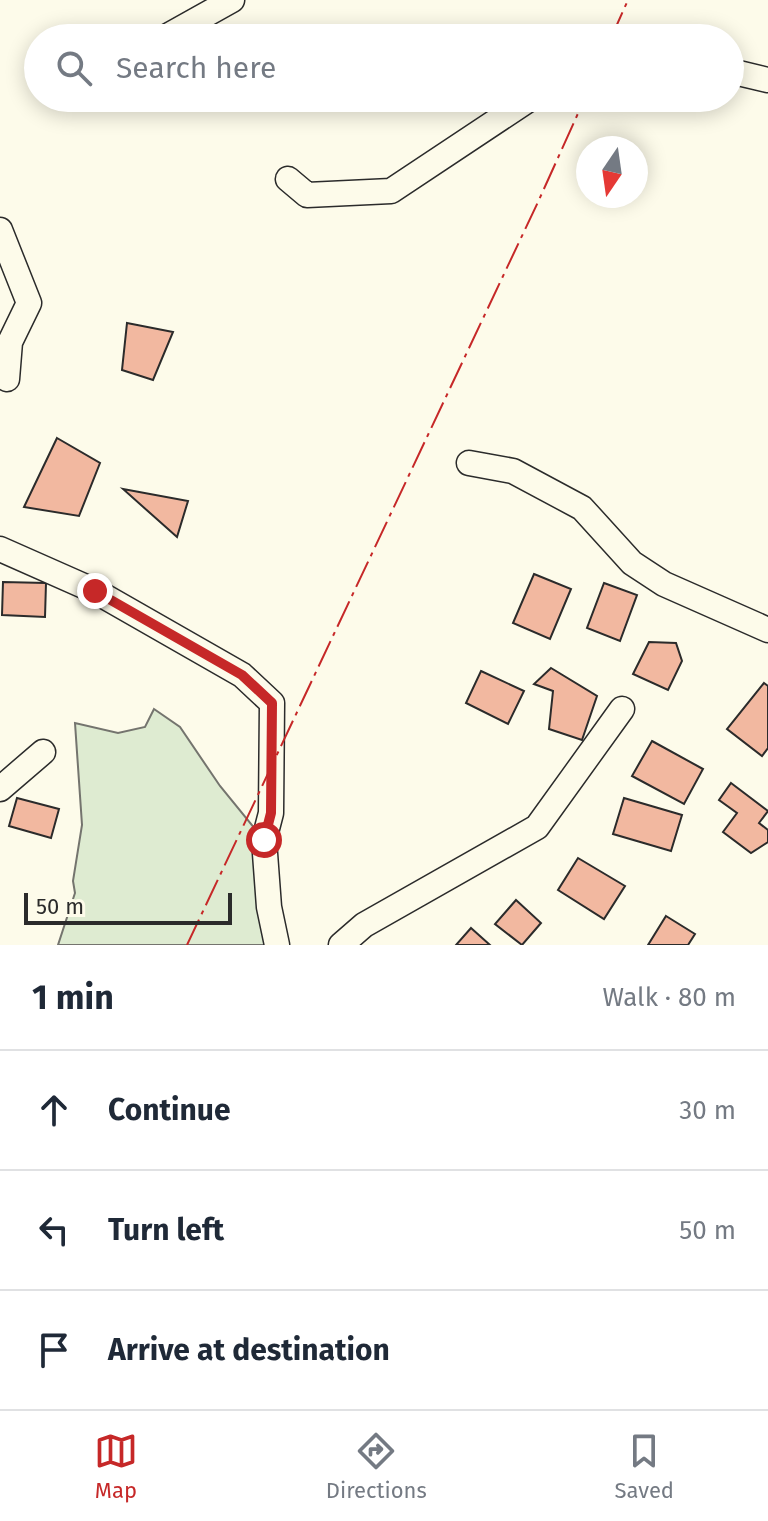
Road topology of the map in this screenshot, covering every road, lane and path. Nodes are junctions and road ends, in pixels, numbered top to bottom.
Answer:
1 (232, 0) edge
2 (189, 24) edge
3 (744, 74) edge
4 (768, 80) edge
5 (510, 112) edge
6 (288, 179) dead end
7 (0, 230) edge
8 (7, 379) dead end
9 (469, 463) dead end
10 (0, 549) edge
11 (768, 630) edge
12 (622, 709) dead end
13 (43, 752) dead end
14 (0, 789) edge
15 (277, 945) edge
16 (341, 945) edge

1 - 2 street
3 - 4 street
5 - 6 street
7 - 8 street
9 - 11 street
10 - 15 street
12 - 16 street
13 - 14 street

